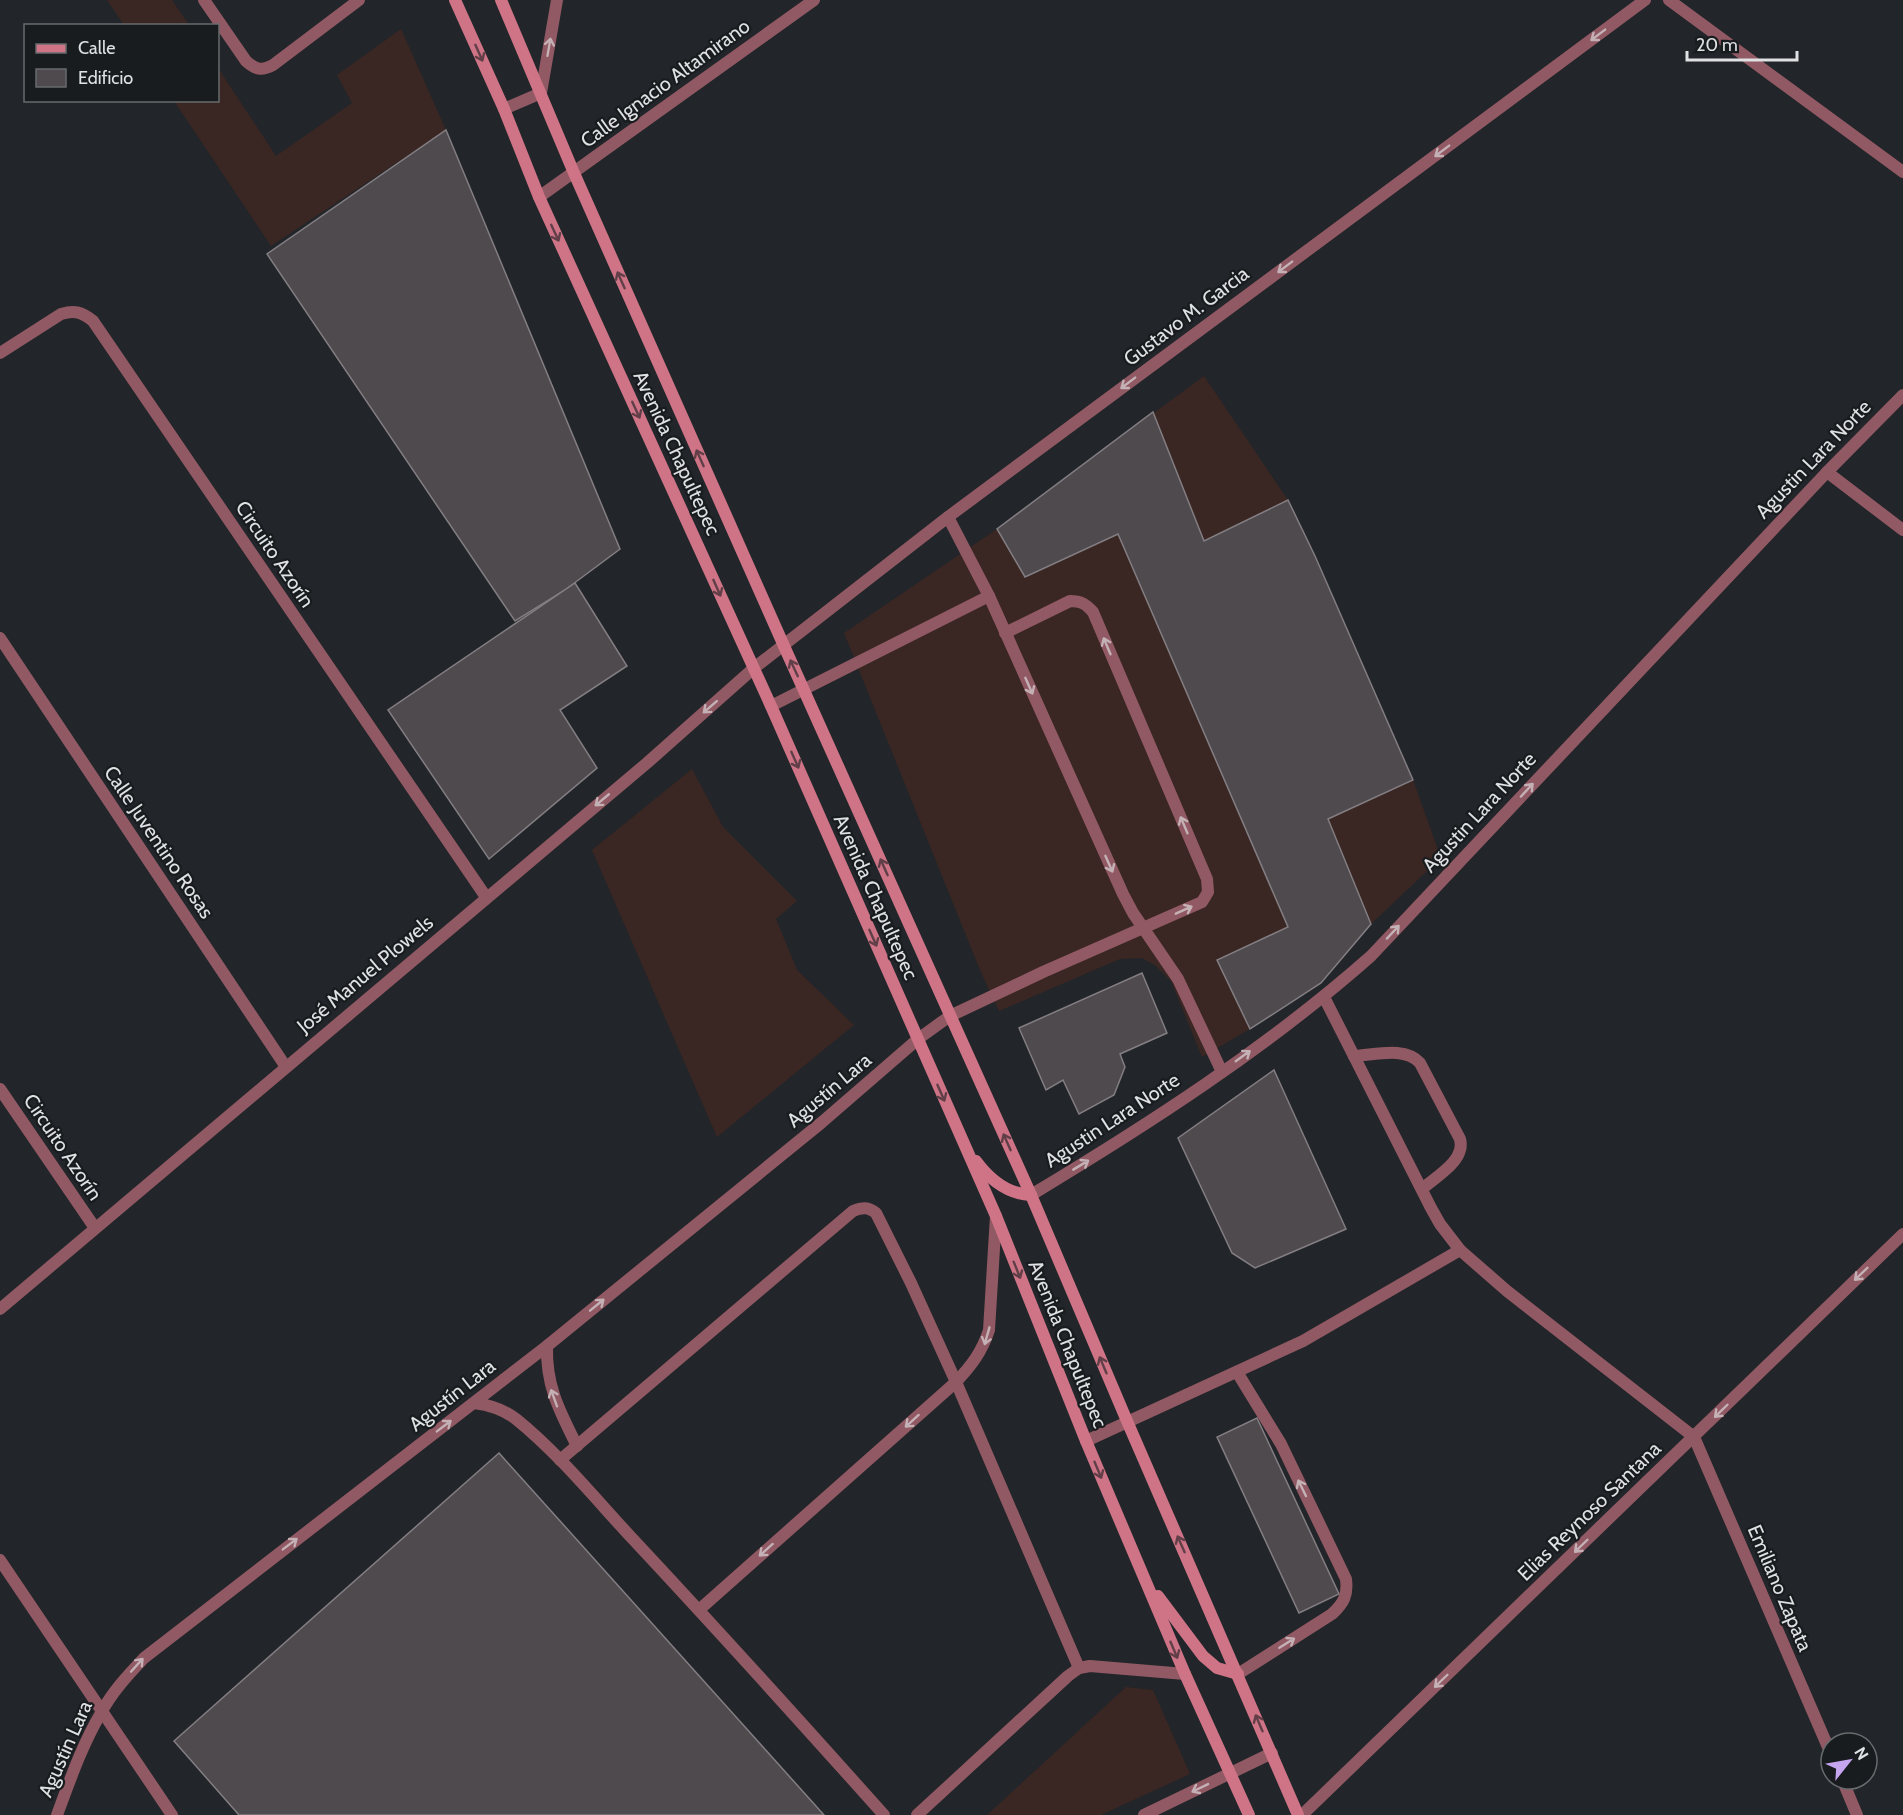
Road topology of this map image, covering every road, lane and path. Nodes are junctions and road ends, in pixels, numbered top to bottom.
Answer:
1 (204, 0) edge
2 (358, 0) edge
3 (456, 0) edge
4 (501, 0) edge
5 (557, 0) edge
6 (814, 0) edge
7 (1645, 0) edge
8 (1669, 0) edge
9 (541, 93) junction
10 (504, 109) junction
11 (1903, 172) edge
12 (574, 173) junction
13 (539, 198) junction
14 (0, 353) edge
15 (1903, 395) edge
16 (1827, 472) junction
17 (948, 516) junction
18 (1903, 530) edge
19 (989, 596) junction
20 (1005, 633) junction
21 (0, 638) edge
22 (783, 646) junction
23 (754, 668) junction
24 (804, 689) junction
25 (771, 706) junction
26 (486, 897) junction
27 (1143, 928) junction
28 (1324, 997) junction
29 (950, 1016) junction
30 (918, 1039) junction
31 (1354, 1056) junction
32 (286, 1067) junction
33 (1222, 1072) junction
34 (0, 1089) edge
35 (964, 1144) junction
36 (1422, 1189) junction
37 (1031, 1195) junction
38 (996, 1216) junction
39 (95, 1228) junction
40 (1903, 1234) edge
41 (1460, 1250) junction
42 (0, 1309) edge
43 (547, 1346) junction
44 (1237, 1372) junction
45 (956, 1382) junction
46 (474, 1403) junction
47 (1127, 1422) junction
48 (1694, 1437) junction
49 (1086, 1441) junction
50 (577, 1446) junction
51 (560, 1460) junction
52 (0, 1560) edge
53 (1138, 1564) junction
54 (700, 1609) junction
55 (1079, 1668) junction
56 (1185, 1674) junction
57 (1238, 1674) junction
58 (101, 1712) junction
59 (1821, 1731) edge
60 (1272, 1753) junction
61 (1231, 1773) junction
62 (1847, 1791) edge
63 (57, 1815) edge
64 (172, 1815) edge
65 (884, 1815) edge
66 (917, 1815) edge
67 (1145, 1815) edge
68 (1249, 1815) edge
69 (1300, 1815) edge
70 (1857, 1815) edge

1 - 2 street
3 -> 10 main road, Avenida Chapultepec
4 - 9 main road
9 -> 5 street
6 - 12 street, Calle Ignacio Altamirano
7 -> 17 street, Gustavo M. Garcia
8 - 11 street
9 - 10 street
9 - 12 main road
10 - 13 main road, Avenida Chapultepec
12 - 13 street, Calle Ignacio Altamirano
22 -> 12 main road
13 -> 23 main road, Avenida Chapultepec
14 - 26 street, Circuito Azorín
15 - 16 street, Agustin Lara Norte
16 - 18 street
28 -> 16 street, Agustin Lara Norte
17 - 19 street
17 - 22 street, Gustavo M. Garcia
19 - 20 street
19 - 24 street
20 -> 27 street
27 -> 20 street, Agustín Lara
21 - 32 street, Calle Juventino Rosas
22 - 23 street, Gustavo M. Garcia
24 -> 22 main road
23 - 25 main road, Avenida Chapultepec
23 -> 26 street, José Manuel Plowels
24 - 25 street
29 -> 24 main road
25 -> 30 main road, Avenida Chapultepec
26 - 32 street, José Manuel Plowels
27 - 29 street, Agustín Lara
27 - 33 street
28 - 31 street
33 -> 28 street, Agustin Lara Norte
29 - 30 street, Agustín Lara
37 -> 29 main road
30 -> 35 main road, Avenida Chapultepec
43 -> 30 street, Agustín Lara
31 - 36 street
31 - 36 street
32 - 39 street, José Manuel Plowels
37 -> 33 street, Agustin Lara Norte
34 - 39 street, Circuito Azorín
35 - 37 main road
35 - 38 main road, Avenida Chapultepec
36 - 41 street
47 -> 37 main road
38 -> 45 street
38 -> 49 main road, Avenida Chapultepec
39 - 42 street, José Manuel Plowels
40 -> 48 street, Elias Reynoso Santana
41 - 44 street
41 - 48 street
43 - 46 street, Agustín Lara
50 -> 43 street
44 - 47 street
57 -> 44 street
45 - 50 street
45 -> 54 street
45 - 55 street
46 - 51 street
58 -> 46 street, Agustín Lara
47 - 49 street
57 -> 47 main road
48 - 59 street, Emiliano Zapata
48 -> 69 street, Elias Reynoso Santana
49 -> 53 main road, Avenida Chapultepec
50 - 51 street
51 - 54 street
52 - 58 street
53 -> 56 main road, Avenida Chapultepec
53 - 57 main road
54 - 65 street
55 - 56 street
55 - 66 street
56 - 61 main road, Avenida Chapultepec
60 -> 57 main road
58 - 63 street, Agustín Lara
58 - 64 street
60 - 61 street
60 - 69 main road
61 -> 67 street
61 - 68 main road, Avenida Chapultepec
62 - 70 street

